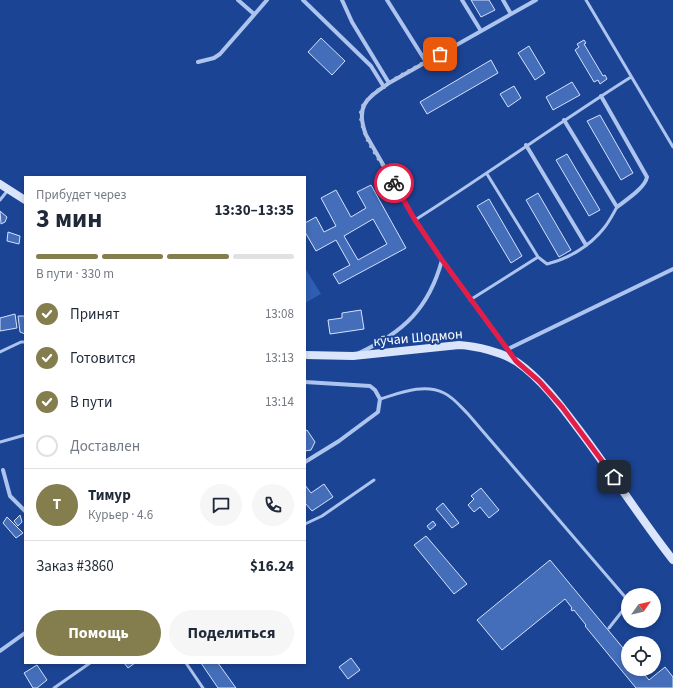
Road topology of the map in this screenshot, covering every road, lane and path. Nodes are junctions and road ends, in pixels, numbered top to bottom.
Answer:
1 (238, 0) edge
2 (267, 0) edge
3 (303, 0) edge
4 (342, 0) edge
5 (387, 0) edge
6 (462, 0) edge
7 (503, 0) edge
8 (536, 0) edge
9 (586, 0) edge
10 (254, 14) junction
11 (511, 14) junction
12 (481, 31) junction
13 (198, 62) dead end
14 (426, 62) junction
15 (631, 77) junction
16 (389, 83) junction
17 (384, 86) junction
18 (601, 96) junction
19 (564, 120) junction
20 (526, 145) junction
21 (673, 147) edge
22 (487, 174) junction
23 (0, 184) edge
24 (9, 189) junction
25 (24, 199) edge
26 (0, 200) edge
27 (617, 207) junction
28 (415, 220) junction
29 (586, 245) junction
30 (538, 257) junction
31 (442, 260) junction
32 (673, 269) edge
33 (470, 300) junction
34 (24, 342) edge
35 (508, 349) junction
36 (0, 352) edge
37 (306, 354) edge
38 (353, 356) junction
39 (516, 361) junction
40 (306, 382) edge
41 (380, 399) junction
42 (24, 434) edge
43 (0, 442) edge
44 (306, 461) edge
45 (3, 470) dead end
46 (374, 480) dead end
47 (24, 510) edge
48 (306, 524) edge
49 (673, 560) edge
50 (609, 628) dead end
51 (24, 633) edge
52 (0, 651) edge
53 (89, 664) edge
54 (187, 664) edge
55 (54, 688) edge
56 (203, 688) edge

1 - 10 street
2 - 10 street
3 - 17 street
4 - 16 street
5 - 14 street
6 - 12 street
7 - 11 street
8 - 11 street
9 - 15 lane
10 - 13 street
11 - 12 street
12 - 14 street
14 - 16 street
15 - 18 lane
15 - 21 lane
16 - 17 street
17 - 28 street
18 - 19 lane
18 - 27 street
19 - 20 lane
19 - 27 street
20 - 22 lane
20 - 29 street
22 - 28 lane
22 - 30 lane
23 - 24 main road
24 - 25 main road
24 - 26 lane
27 - 29 lane
28 - 31 street
29 - 30 lane
30 - 33 lane
31 - 33 street
31 - 38 street
32 - 35 street
33 - 35 street
34 - 36 lane
35 - 39 street
37 - 38 main road, кӯчаи Шодмон
38 - 39 main road, кӯчаи Шодмон
39 - 49 main road, кӯчаи Шодмон
40 - 41 street
41 - 44 street
41 - 50 lane
42 - 43 lane
45 - 47 street
46 - 48 lane
51 - 52 street
53 - 55 lane
54 - 56 lane

